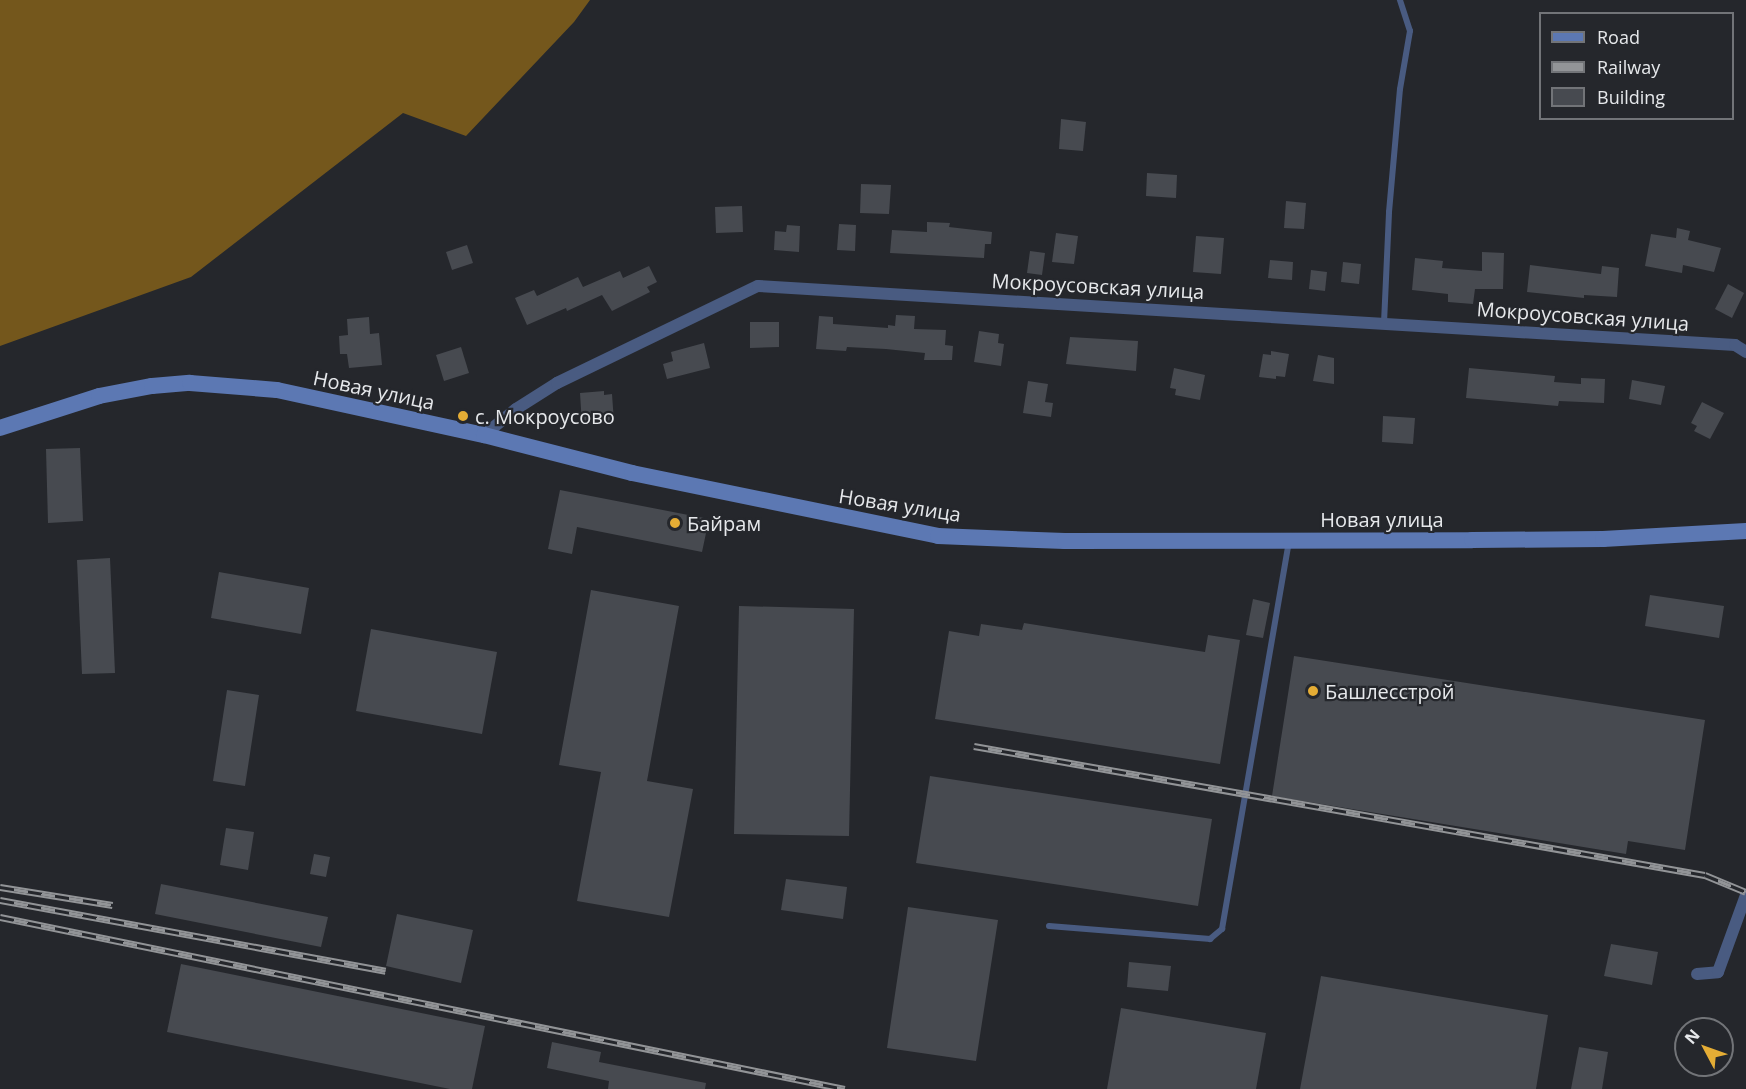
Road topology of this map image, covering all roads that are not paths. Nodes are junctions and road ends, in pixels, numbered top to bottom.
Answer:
1 (1400, 0) edge
2 (1384, 323) junction
3 (1746, 352) edge
4 (0, 428) edge
5 (484, 435) junction
6 (1746, 531) edge
7 (1289, 540) junction
8 (1746, 895) edge
9 (1049, 926) dead end
10 (1697, 974) dead end

1 - 2 lane
2 - 3 street, Мокроусовская улица
2 - 5 street, Мокроусовская улица
4 - 5 main road, Новая улица
5 - 7 main road, Новая улица
6 - 7 main road, Новая улица
7 - 9 lane
8 - 10 street

